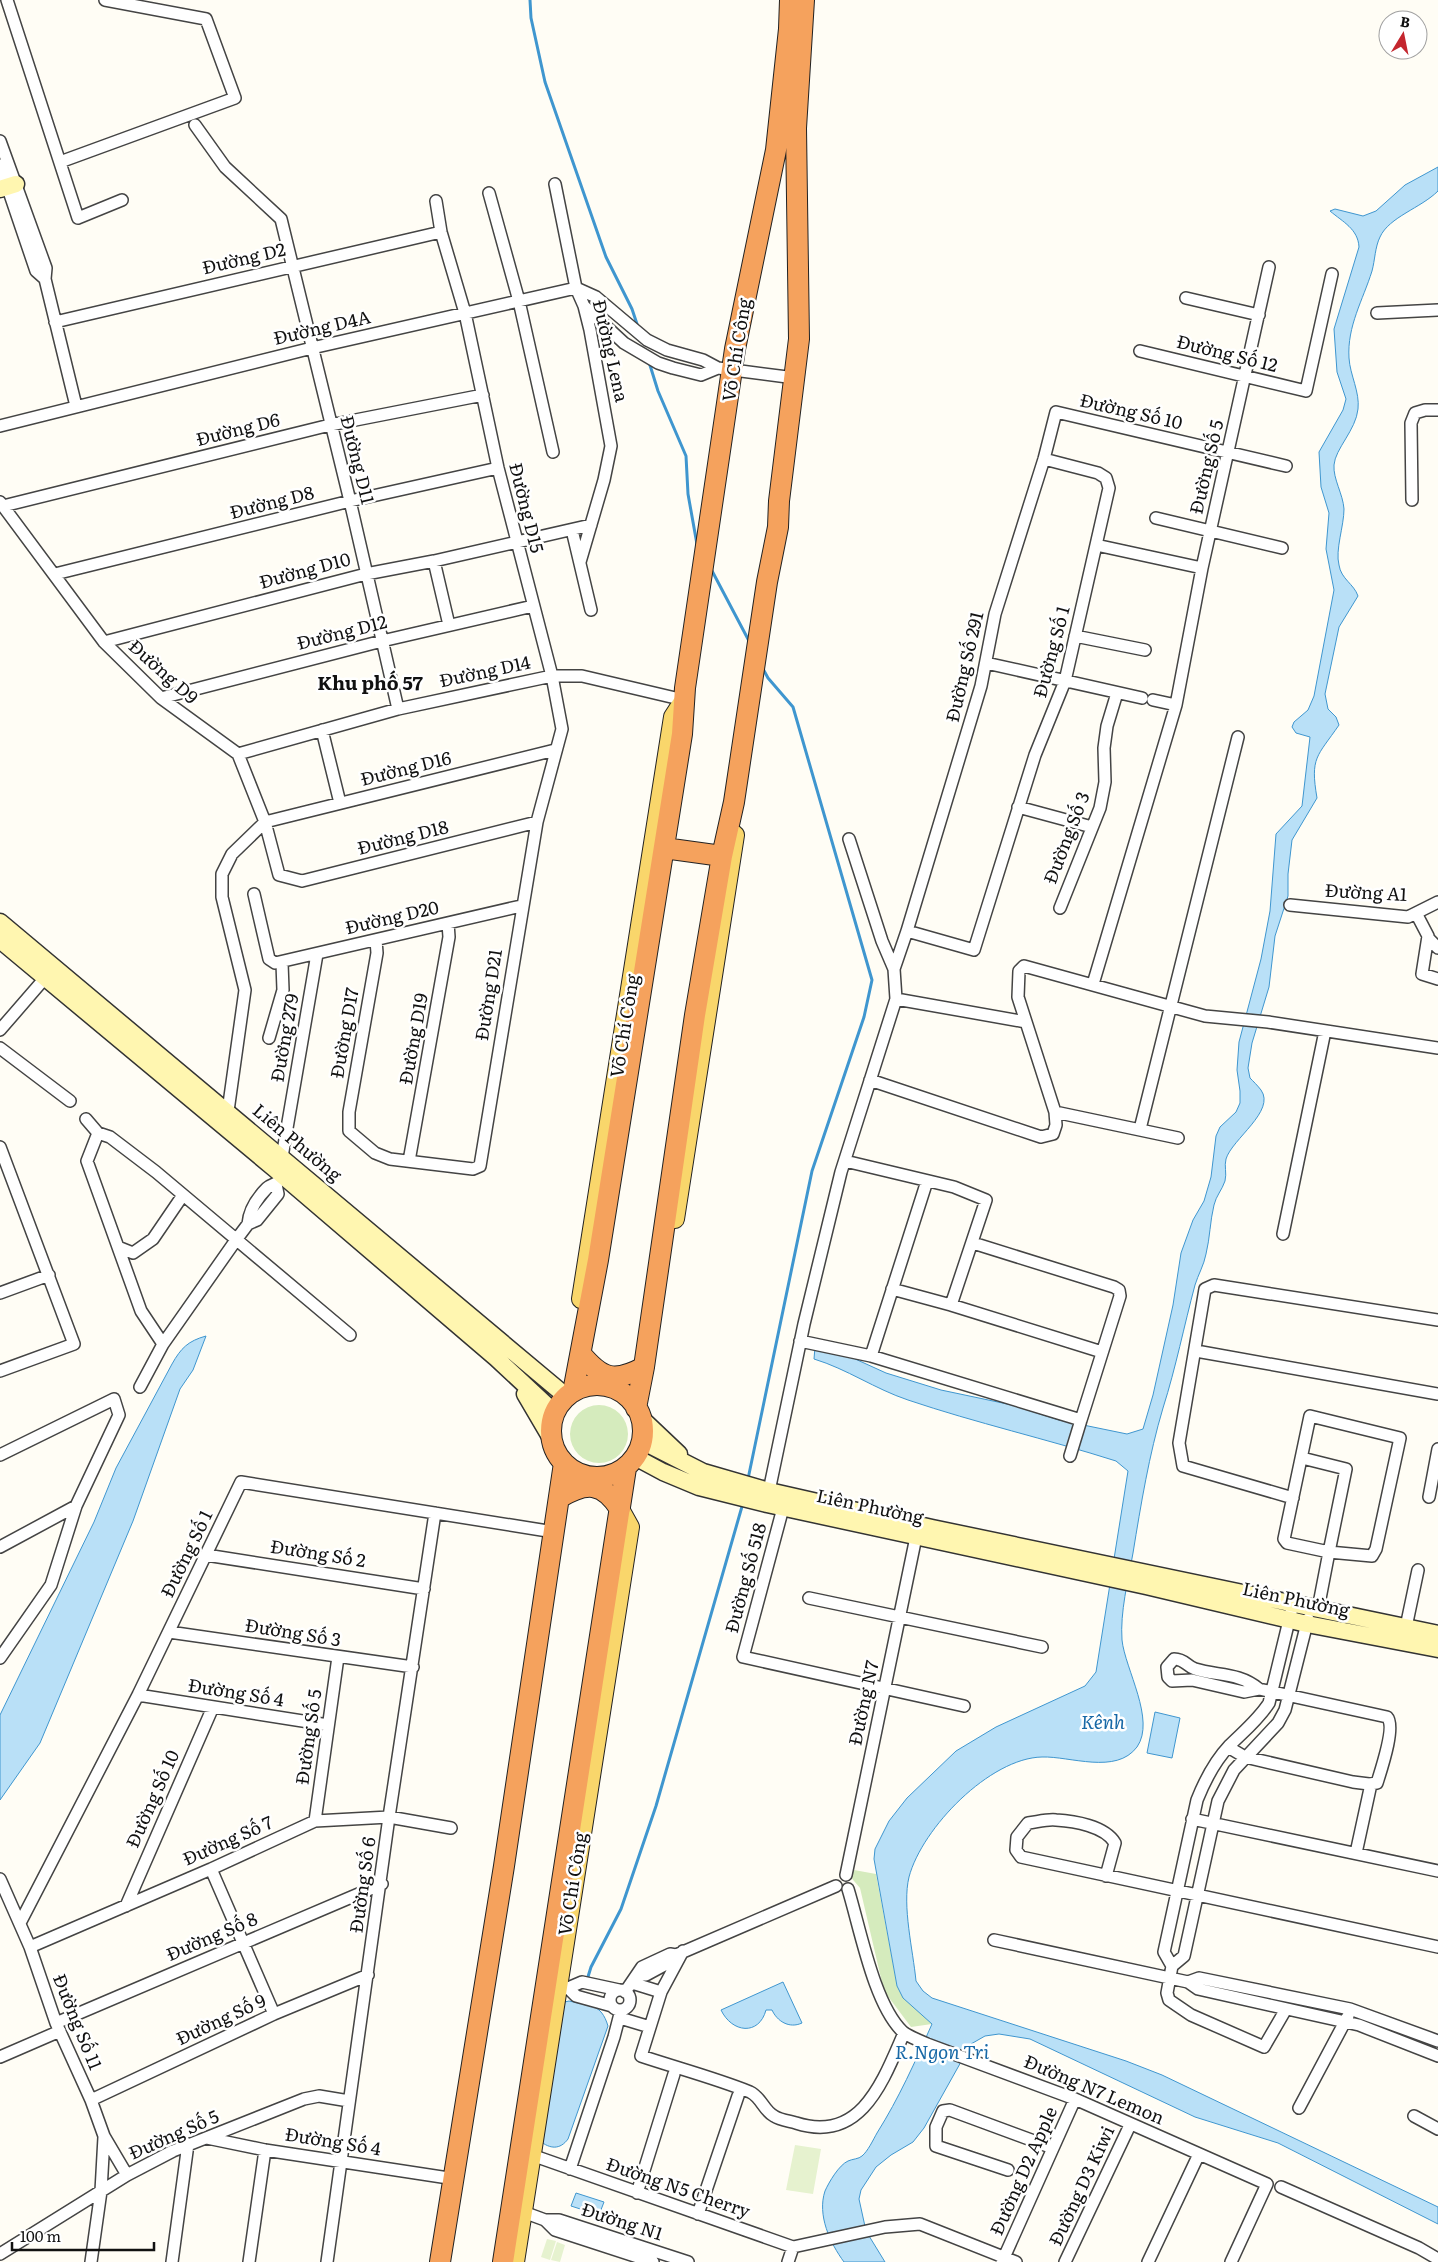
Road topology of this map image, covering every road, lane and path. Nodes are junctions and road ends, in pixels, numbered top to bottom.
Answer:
1 (7, 0) edge
2 (105, 0) edge
3 (790, 0) edge
4 (804, 0) edge
5 (121, 1) edge
6 (195, 125) dead end
7 (0, 141) edge
8 (60, 162) junction
9 (0, 165) edge
10 (555, 184) dead end
11 (8, 187) edge
12 (489, 193) dead end
13 (122, 200) dead end
14 (436, 201) dead end
15 (441, 232) junction
16 (292, 266) junction
17 (1269, 267) dead end
18 (1332, 274) dead end
19 (576, 288) junction
20 (1186, 298) dead end
21 (518, 301) junction
22 (584, 306) junction
23 (1438, 310) edge
24 (465, 313) junction
25 (1377, 313) dead end
26 (1259, 316) junction
27 (55, 322) junction
28 (312, 348) junction
29 (1140, 352) dead end
30 (689, 357) junction
31 (725, 369) junction
32 (687, 372) junction
33 (1245, 377) junction
34 (794, 385) junction
35 (483, 395) junction
36 (76, 406) junction
37 (1438, 410) edge
38 (1056, 412) joint
39 (330, 425) junction
40 (0, 426) edge
41 (553, 452) dead end
42 (1228, 453) junction
43 (1044, 459) junction
44 (1286, 466) dead end
45 (498, 468) junction
46 (1412, 500) dead end
47 (350, 502) junction
48 (2, 504) edge
49 (1156, 518) dead end
50 (591, 525) junction
51 (572, 530) junction
52 (1210, 531) junction
53 (516, 543) junction
54 (1096, 545) junction
55 (1282, 548) dead end
56 (434, 561) junction
57 (580, 562) junction
58 (1202, 568) junction
59 (55, 574) junction
60 (366, 574) junction
61 (533, 606) junction
62 (591, 610) dead end
63 (449, 625) junction
64 (1076, 636) junction
65 (382, 641) junction
66 (104, 642) junction
67 (1145, 650) dead end
68 (986, 663) junction
69 (552, 676) junction
70 (1065, 681) junction
71 (1117, 693) junction
72 (161, 698) junction
73 (684, 700) junction
74 (1176, 705) junction
75 (398, 709) junction
76 (322, 730) junction
77 (1238, 737) dead end
78 (555, 750) junction
79 (238, 754) junction
80 (734, 802) junction
81 (340, 803) junction
82 (1018, 807) junction
83 (265, 822) junction
84 (537, 822) junction
85 (1092, 827) junction
86 (849, 840) dead end
87 (664, 848) junction
88 (722, 856) junction
89 (254, 894) dead end
90 (1438, 902) edge
91 (1290, 905) dead end
92 (521, 906) junction
93 (1060, 908) dead end
94 (1416, 913) junction
95 (0, 922) edge
96 (448, 923) junction
97 (907, 931) junction
98 (1428, 938) junction
99 (0, 940) edge
100 (376, 940) junction
101 (1438, 948) edge
102 (316, 954) junction
103 (277, 963) junction
104 (894, 968) junction
105 (45, 978) junction
106 (1438, 979) edge
107 (1093, 984) junction
108 (896, 999) junction
109 (1170, 1007) junction
110 (1026, 1022) junction
111 (0, 1030) edge
112 (1325, 1031) junction
113 (269, 1038) dead end
114 (0, 1048) edge
115 (1438, 1048) edge
116 (870, 1080) junction
117 (70, 1101) dead end
118 (228, 1112) junction
119 (1055, 1112) junction
120 (86, 1119) dead end
121 (1140, 1128) junction
122 (98, 1133) junction
123 (1178, 1138) dead end
124 (1, 1149) edge
125 (409, 1161) junction
126 (845, 1161) junction
127 (283, 1171) junction
128 (926, 1180) junction
129 (183, 1195) junction
130 (1283, 1234) dead end
131 (236, 1240) junction
132 (973, 1243) junction
133 (118, 1247) junction
134 (48, 1275) junction
135 (892, 1289) junction
136 (0, 1293) edge
137 (951, 1304) junction
138 (1438, 1320) edge
139 (350, 1335) dead end
140 (800, 1341) junction
141 (163, 1344) junction
142 (1196, 1351) junction
143 (1102, 1352) junction
144 (581, 1354) junction
145 (871, 1356) junction
146 (496, 1358) junction
147 (644, 1367) junction
148 (0, 1371) edge
149 (140, 1387) dead end
150 (572, 1390) junction
151 (1438, 1394) edge
152 (639, 1407) junction
153 (555, 1413) junction
154 (1080, 1422) junction
155 (552, 1440) junction
156 (1438, 1449) edge
157 (1071, 1451) dead end
158 (0, 1456) edge
159 (1302, 1458) junction
160 (632, 1462) junction
161 (1436, 1465) edge
162 (563, 1468) junction
163 (703, 1472) junction
164 (734, 1489) junction
165 (1429, 1497) dead end
166 (559, 1498) junction
167 (1293, 1498) junction
168 (773, 1501) junction
169 (76, 1506) junction
170 (620, 1510) junction
171 (436, 1513) junction
172 (554, 1532) junction
173 (916, 1537) junction
174 (0, 1547) edge
175 (1329, 1552) junction
176 (206, 1555) junction
177 (1104, 1570) junction
178 (1418, 1570) dead end
179 (424, 1589) junction
180 (809, 1598) dead end
181 (1314, 1609) junction
182 (1291, 1612) junction
183 (900, 1616) junction
184 (1307, 1624) junction
185 (1406, 1627) junction
186 (169, 1632) junction
187 (1438, 1634) edge
188 (1042, 1646) dead end
189 (1438, 1650) edge
190 (0, 1658) edge
191 (338, 1658) junction
192 (413, 1667) junction
193 (1259, 1688) junction
194 (884, 1690) junction
195 (1273, 1692) junction
196 (138, 1695) junction
197 (1290, 1695) junction
198 (964, 1706) dead end
199 (213, 1707) junction
200 (328, 1725) junction
201 (1228, 1747) junction
202 (1245, 1757) junction
203 (1371, 1784) junction
204 (389, 1817) junction
205 (1192, 1819) junction
206 (315, 1821) junction
207 (1212, 1824) junction
208 (451, 1828) dead end
209 (1356, 1854) junction
210 (211, 1869) junction
211 (1438, 1871) edge
212 (1106, 1876) junction
213 (0, 1879) edge
214 (382, 1884) junction
215 (842, 1887) junction
216 (1177, 1891) junction
217 (1197, 1896) junction
218 (126, 1906) junction
219 (20, 1923) junction
220 (994, 1940) dead end
221 (242, 1942) junction
222 (30, 1947) junction
223 (1438, 1947) edge
224 (679, 1953) junction
225 (1172, 1966) junction
226 (368, 1975) junction
227 (1170, 1978) junction
228 (1188, 1982) junction
229 (629, 1985) junction
230 (559, 1986) junction
231 (661, 1992) junction
232 (1286, 2009) junction
233 (1350, 2010) junction
234 (618, 2011) junction
235 (274, 2014) junction
236 (1345, 2022) junction
237 (58, 2027) junction
238 (650, 2027) junction
239 (904, 2033) junction
240 (1438, 2041) edge
241 (1438, 2056) edge
242 (0, 2057) edge
243 (674, 2074) dead end
244 (738, 2096) dead end
245 (1075, 2099) junction
246 (91, 2100) junction
247 (349, 2101) junction
248 (1298, 2108) dead end
249 (1414, 2116) dead end
250 (1130, 2125) junction
251 (1438, 2128) edge
252 (104, 2136) junction
253 (207, 2138) junction
254 (188, 2144) junction
255 (1053, 2148) junction
256 (266, 2150) junction
257 (525, 2153) junction
258 (1199, 2154) junction
259 (341, 2161) junction
260 (570, 2169) junction
261 (1008, 2170) dead end
262 (127, 2175) junction
263 (455, 2179) junction
264 (1281, 2187) dead end
265 (101, 2192) junction
266 (637, 2193) junction
267 (517, 2210) junction
268 (698, 2214) junction
269 (545, 2220) junction
270 (793, 2247) junction
271 (0, 2254) edge
272 (1432, 2259) edge
273 (671, 2260) edge
274 (1003, 2260) edge
275 (91, 2262) edge
276 (172, 2262) edge
277 (250, 2262) edge
278 (327, 2262) edge
279 (439, 2262) edge
280 (503, 2262) edge
281 (515, 2262) edge
282 (653, 2262) edge
283 (688, 2262) edge
284 (788, 2262) edge
285 (1016, 2262) edge
286 (1065, 2262) edge
287 (1148, 2262) edge
288 (1231, 2262) edge

1 - 8 street
2 - 5 street
3 - 31 highway, Võ Chí Công
4 - 34 highway
5 - 8 street
6 - 16 street, Đường D11
7 - 11 street
8 - 13 street
9 - 11 street
10 - 19 street, Đường Lena
11 - 27 street
12 - 21 street
14 - 15 street, Đường D15
15 - 16 street, Đường D2
15 - 24 street, Đường D15
16 - 27 street, Đường D2
16 - 28 street, Đường D11
17 - 26 street, Đường Số 5
18 - 33 street, Đường Số 12
19 - 21 street, Đường D4A
19 - 22 street, Đường Lena
19 - 30 street
20 - 26 street
21 - 24 street, Đường D4A
21 - 41 street
22 - 32 street
22 - 50 street, Đường Lena
23 - 25 street
24 - 28 street, Đường D4A
24 - 35 street, Đường D15
26 - 33 street, Đường Số 5
27 - 36 street
28 - 36 street, Đường D4A
28 - 39 street, Đường D11
29 - 33 street, Đường Số 12
30 - 31 street
30 - 32 street
31 - 32 street
31 - 34 street
31 - 73 highway, Võ Chí Công
33 - 42 street, Đường Số 5
34 - 80 highway
35 - 39 street, Đường D6
35 - 45 street, Đường D15
36 - 40 street, Đường D4A
37 - 46 street
38 - 42 street, Đường Số 10
38 - 43 street, Đường Số 291
39 - 47 street, Đường D11
39 - 48 street, Đường D6
42 - 44 street, Đường Số 10
42 - 52 street, Đường Số 5
43 - 54 street, Đường Số 1
43 - 68 street, Đường Số 291
45 - 47 street, Đường D8
45 - 53 street, Đường D15
47 - 59 street, Đường D8
47 - 60 street, Đường D11
48 - 59 street, Đường D9
49 - 52 street
50 - 51 street, Đường D10
50 - 57 street, Đường Lena
51 - 53 street, Đường D10
51 - 57 street
52 - 55 street
52 - 58 street, Đường Số 5
53 - 56 street, Đường D10
53 - 61 street, Đường D15
54 - 58 street
54 - 64 street, Đường Số 1
56 - 60 street, Đường D10
56 - 63 street
57 - 62 street
58 - 74 street, Đường Số 5
59 - 66 street, Đường D9
60 - 65 street, Đường D11
60 - 66 street, Đường D10
61 - 63 street, Đường D12
61 - 69 street, Đường D15
63 - 65 street, Đường D12
64 - 67 street
64 - 70 street, Đường Số 1
65 - 72 street, Đường D12
65 - 75 street, Đường D11
66 - 72 street, Đường D9
68 - 70 street
68 - 97 street, Đường Số 291
69 - 73 street, Đường D14
69 - 75 street, Đường D14
69 - 78 street, Đường D15
70 - 71 street
70 - 82 street, Đường Số 1
71 - 74 street
71 - 85 street, Đường Số 3
72 - 79 street, Đường D9
73 - 87 highway, Võ Chí Công
73 - 144 main road, Võ Chí Công
74 - 107 street, Đường Số 5
75 - 76 street, Đường D14
76 - 79 street, Đường D14
76 - 81 street
77 - 109 street
78 - 81 street, Đường D16
78 - 84 street, Đường D15
79 - 83 street
80 - 88 highway
80 - 147 main road
81 - 83 street, Đường D16
82 - 85 street
82 - 97 street, Đường Số 1
83 - 84 street, Đường D18
83 - 118 street
84 - 92 street, Đường D21
85 - 93 street, Đường Số 3
86 - 104 street
87 - 88 highway
87 - 144 highway, Võ Chí Công
88 - 147 highway
89 - 103 street
90 - 94 street, Đường A1
91 - 94 street, Đường A1
92 - 96 street, Đường D20
92 - 125 street, Đường D21
94 - 98 street
95 - 118 street, Liên Phường
96 - 100 street, Đường D20
96 - 125 street, Đường D19
97 - 104 street, Đường Số 291
98 - 101 street
98 - 106 street
99 - 105 street, Liên Phường
100 - 102 street, Đường D20
100 - 125 street, Đường D17
102 - 103 street, Đường D20
102 - 127 street, Đường 279
103 - 113 street
104 - 108 street
105 - 111 street
105 - 127 street, Liên Phường
107 - 109 street
107 - 110 street
108 - 110 street
108 - 116 street, Đường Số 518
109 - 112 street
109 - 121 street
110 - 119 street
112 - 115 street
112 - 130 street
114 - 117 street
116 - 119 street
116 - 126 street, Đường Số 518
118 - 127 street, Liên Phường
119 - 121 street
120 - 122 street
121 - 123 street
122 - 129 street
122 - 133 street
124 - 134 street
126 - 128 street
126 - 140 street, Đường Số 518
127 - 131 street, Đường 279
127 - 146 street, Liên Phường
127 - 150 street, Liên Phường
128 - 132 street
128 - 135 street
129 - 131 street
129 - 133 street
131 - 139 street
131 - 141 street, Đường 279
132 - 137 street
132 - 143 street
133 - 141 street
134 - 136 street
134 - 148 street
135 - 137 street
135 - 145 street
137 - 143 street
138 - 142 street
140 - 145 street
140 - 168 street, Đường Số 518
141 - 149 street, Đường 279
142 - 151 street
142 - 167 street
143 - 154 street
144 - 147 highway
144 - 150 highway, Võ Chí Công
145 - 154 street
146 - 153 street, Liên Phường
146 - 155 street
147 - 152 highway
150 - 152 highway
150 - 153 highway
152 - 160 highway
152 - 163 street
153 - 155 highway
154 - 157 street
155 - 162 highway
156 - 161 street
158 - 169 street
159 - 167 street
159 - 175 street
159 - 175 street
160 - 162 highway
160 - 163 street, Liên Phường
160 - 164 street, Liên Phường
160 - 170 highway, Võ Chí Công
161 - 165 street
162 - 166 highway
163 - 164 street, Liên Phường
164 - 168 street, Liên Phường
166 - 170 highway
166 - 172 highway
167 - 175 street
168 - 173 street, Liên Phường
168 - 177 street, Liên Phường
168 - 194 street, Đường Số 518
169 - 174 street
169 - 190 street
170 - 230 highway, Võ Chí Công
171 - 172 street, Đường Số 1
171 - 176 street, Đường Số 1
171 - 179 street, Đường Số 6
172 - 263 highway
173 - 177 street, Liên Phường
173 - 183 street, Đường N7
175 - 181 street
176 - 179 street, Đường Số 2
176 - 186 street, Đường Số 1
177 - 182 street, Liên Phường
178 - 185 street
179 - 192 street, Đường Số 6
180 - 183 street
181 - 182 street, Liên Phường
181 - 184 street
181 - 185 street, Liên Phường
182 - 184 street, Liên Phường
182 - 195 street
183 - 188 street
183 - 194 street, Đường N7
184 - 189 street, Liên Phường
184 - 197 street
185 - 187 street, Liên Phường
186 - 191 street, Đường Số 3
186 - 196 street, Đường Số 1
191 - 192 street, Đường Số 3
191 - 200 street, Đường Số 5
192 - 204 street, Đường Số 6
193 - 193 street
193 - 195 street
194 - 198 street
194 - 215 street, Đường N7
195 - 197 street
195 - 201 street
196 - 199 street, Đường Số 4
196 - 219 street, Đường Số 1
197 - 202 street
197 - 203 street
199 - 200 street, Đường Số 4
199 - 218 street, Đường Số 10
200 - 206 street, Đường Số 5
201 - 202 street
201 - 205 street
202 - 203 street
202 - 207 street
203 - 209 street
204 - 206 street, Đường Số 7
204 - 208 street, Đường Số 7
204 - 214 street, Đường Số 6
205 - 207 street
205 - 216 street
206 - 210 street, Đường Số 7
207 - 209 street
207 - 217 street
209 - 211 street
210 - 218 street, Đường Số 7
210 - 221 street
212 - 212 street
212 - 216 street
213 - 219 street, Đường Số 11
214 - 221 street, Đường Số 8
214 - 226 street, Đường Số 6
215 - 224 street
215 - 239 street
216 - 217 street
216 - 225 street
217 - 223 street
217 - 225 street
218 - 222 street, Đường Số 7
219 - 222 street, Đường Số 11
220 - 227 street
221 - 235 street
221 - 237 street, Đường Số 8
222 - 237 street, Đường Số 11
224 - 229 street
224 - 231 street
225 - 227 street
226 - 235 street, Đường Số 9
226 - 247 street, Đường Số 6
227 - 228 street
227 - 232 street
228 - 232 street
228 - 233 street
229 - 230 street
229 - 231 street
229 - 234 street
229 - 234 street
230 - 234 street
230 - 257 highway, Võ Chí Công
231 - 238 street
232 - 236 street
233 - 236 street
233 - 240 street
234 - 238 street
234 - 260 street
235 - 246 street, Đường Số 9
236 - 241 street
236 - 248 street
237 - 242 street, Đường Số 8
237 - 246 street, Đường Số 11
238 - 239 street
239 - 245 street, Đường N7 Lemon
243 - 266 street
244 - 268 street
245 - 250 street, Đường N7 Lemon
245 - 255 street, Đường D2 Apple
246 - 252 street, Đường Số 11
247 - 253 street, Đường Số 5
247 - 259 street, Đường Số 6
249 - 251 street
250 - 258 street, Đường N7 Lemon
250 - 286 street, Đường D3 Kiwi
252 - 262 street, Đường Số 11
252 - 265 street
253 - 254 street, Đường Số 5
253 - 256 street, Đường Số 4
254 - 262 street, Đường Số 5
254 - 276 street
255 - 261 street
255 - 274 street, Đường D2 Apple
256 - 259 street, Đường Số 4
256 - 277 street
257 - 260 street, Đường N5 Cherry
257 - 267 highway, Võ Chí Công
258 - 287 street
258 - 288 street, Đường N7 Lemon
259 - 263 street, Đường Số 4
259 - 278 street, Đường Số 6
260 - 266 street, Đường N5 Cherry
262 - 265 street, Đường Số 5
263 - 279 highway
264 - 272 street
265 - 271 street, Đường Số 5
265 - 275 street
266 - 268 street, Đường N5 Cherry
267 - 269 street, Đường N1
267 - 280 highway, Võ Chí Công
267 - 281 main road, Võ Chí Công
268 - 270 street, Đường N5 Cherry
269 - 273 street, Đường N1
269 - 282 street, Đường N1
270 - 274 street
270 - 284 street
273 - 283 street, Đường N1
274 - 285 street

